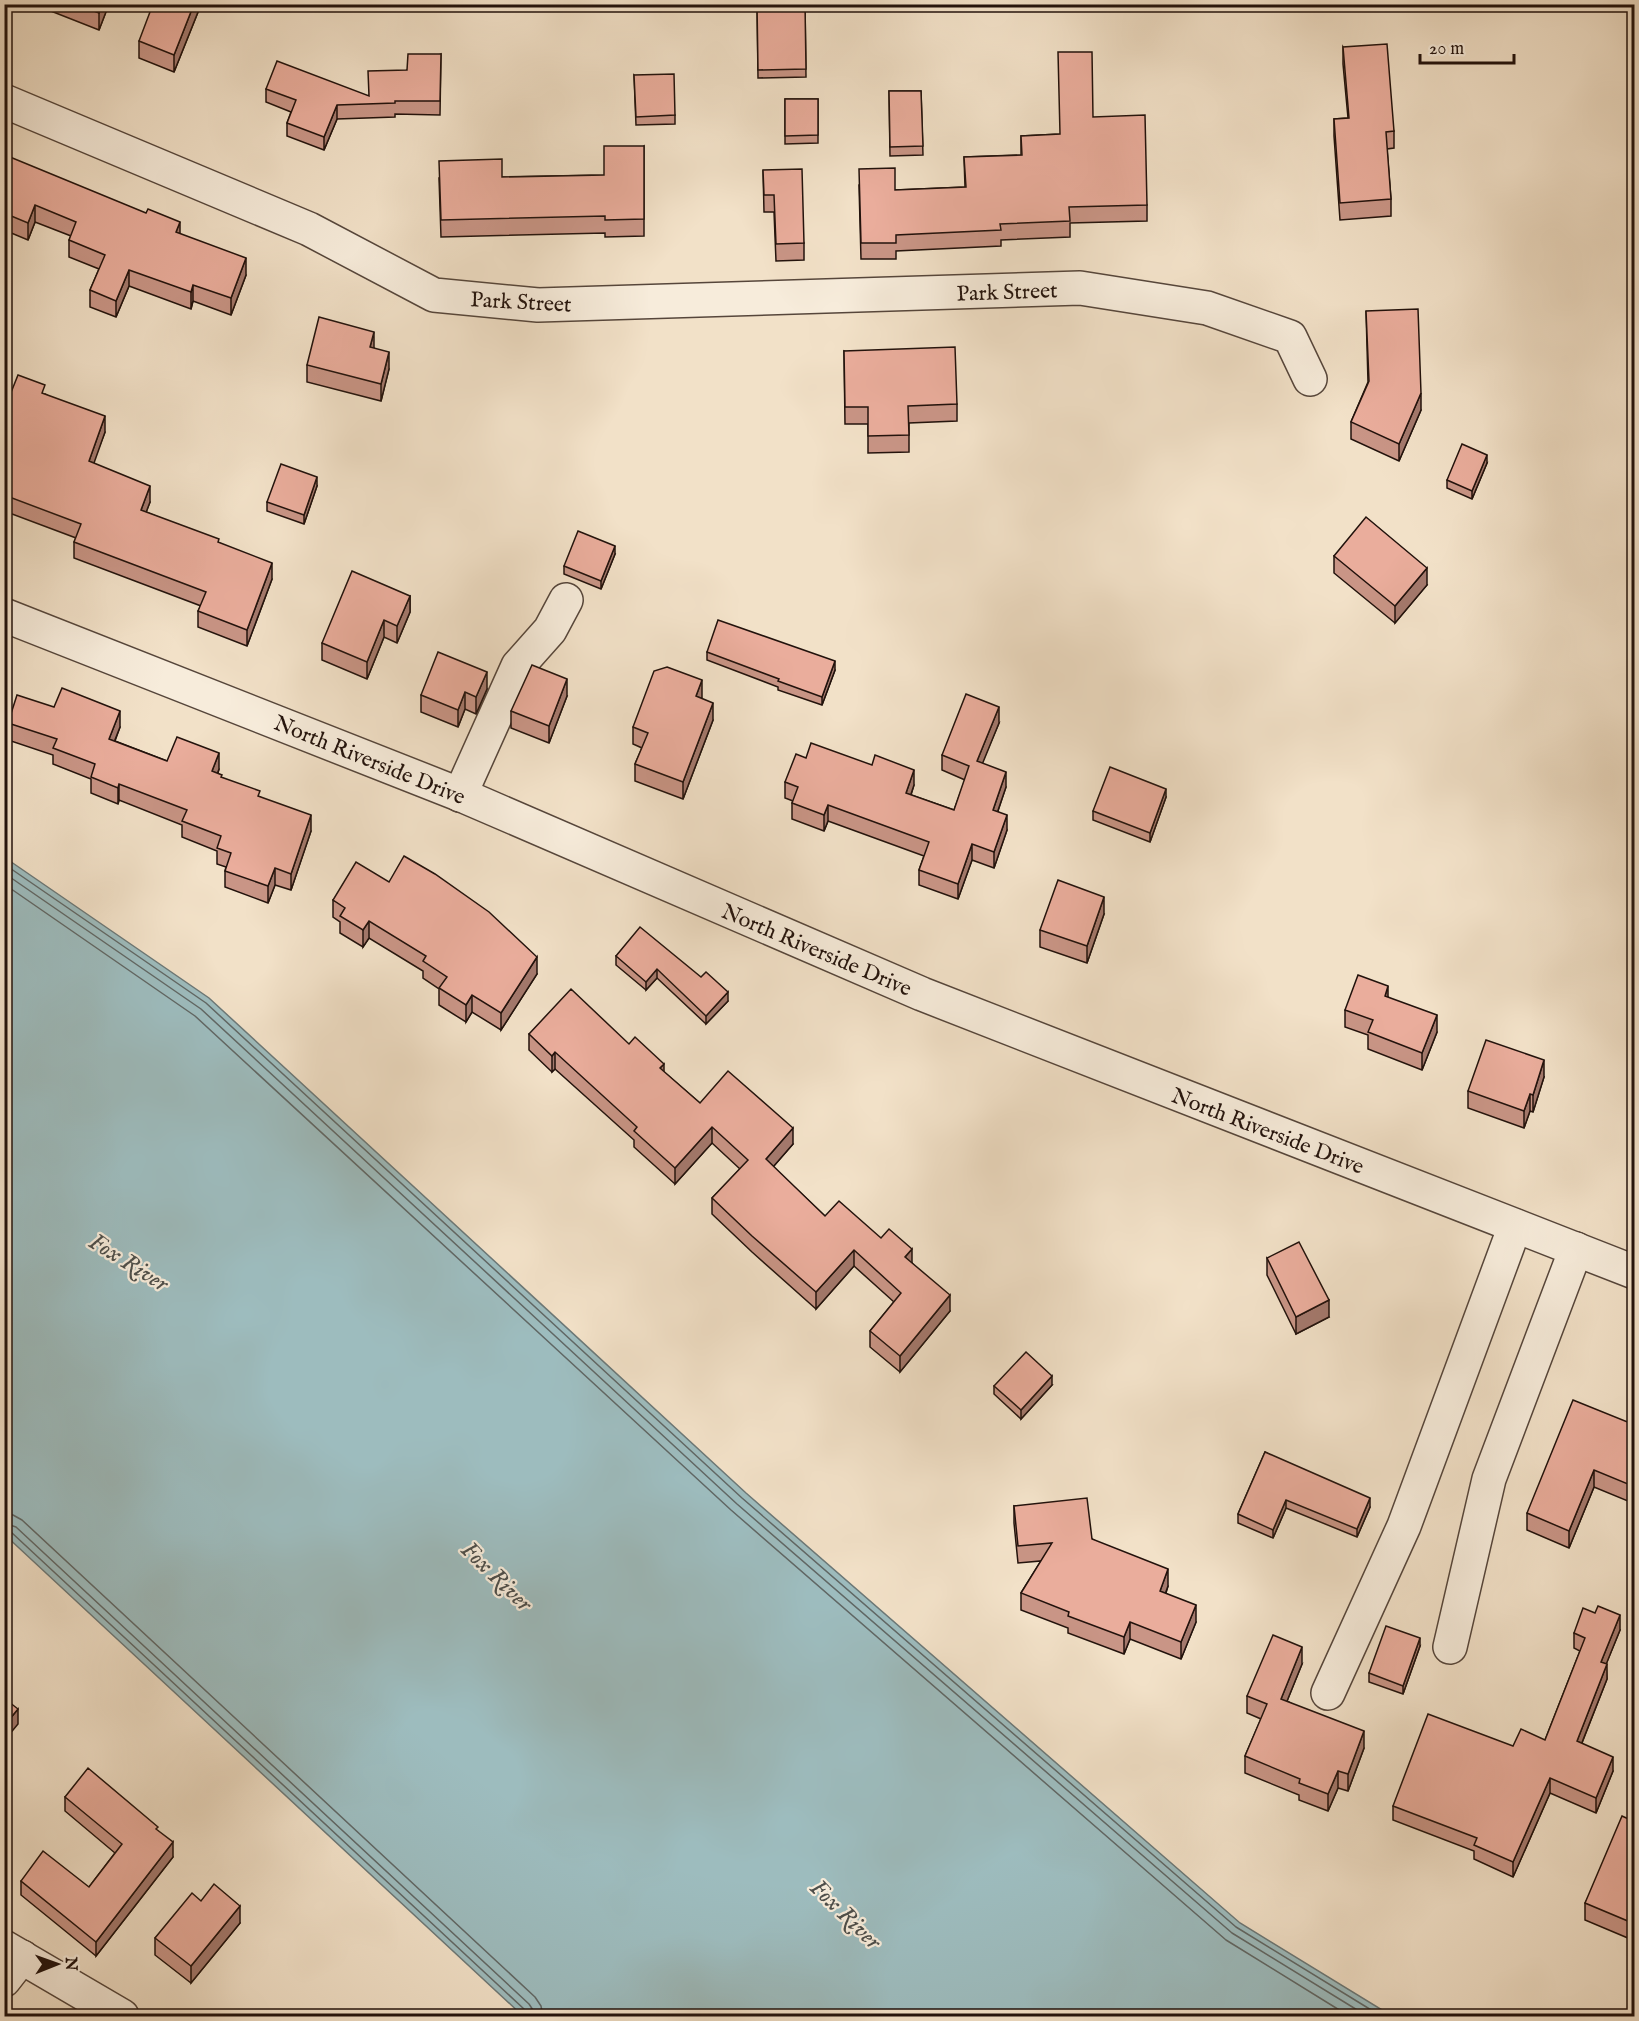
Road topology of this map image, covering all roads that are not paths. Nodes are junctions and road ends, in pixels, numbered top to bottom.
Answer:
1 (4, 101) edge
2 (1310, 379) dead end
3 (566, 600) dead end
4 (4, 615) edge
5 (460, 795) junction
6 (1515, 1226) junction
7 (1576, 1250) junction
8 (1635, 1272) edge
9 (1450, 1647) dead end
10 (1328, 1693) dead end
11 (10, 1962) edge
12 (122, 2016) edge

1 - 2 street, Park Street
3 - 5 street
4 - 5 street, North Riverside Drive
5 - 6 street, North Riverside Drive
6 - 7 street, North Riverside Drive
6 - 10 street
7 - 8 street, North Riverside Drive
7 - 9 street
11 - 12 street

